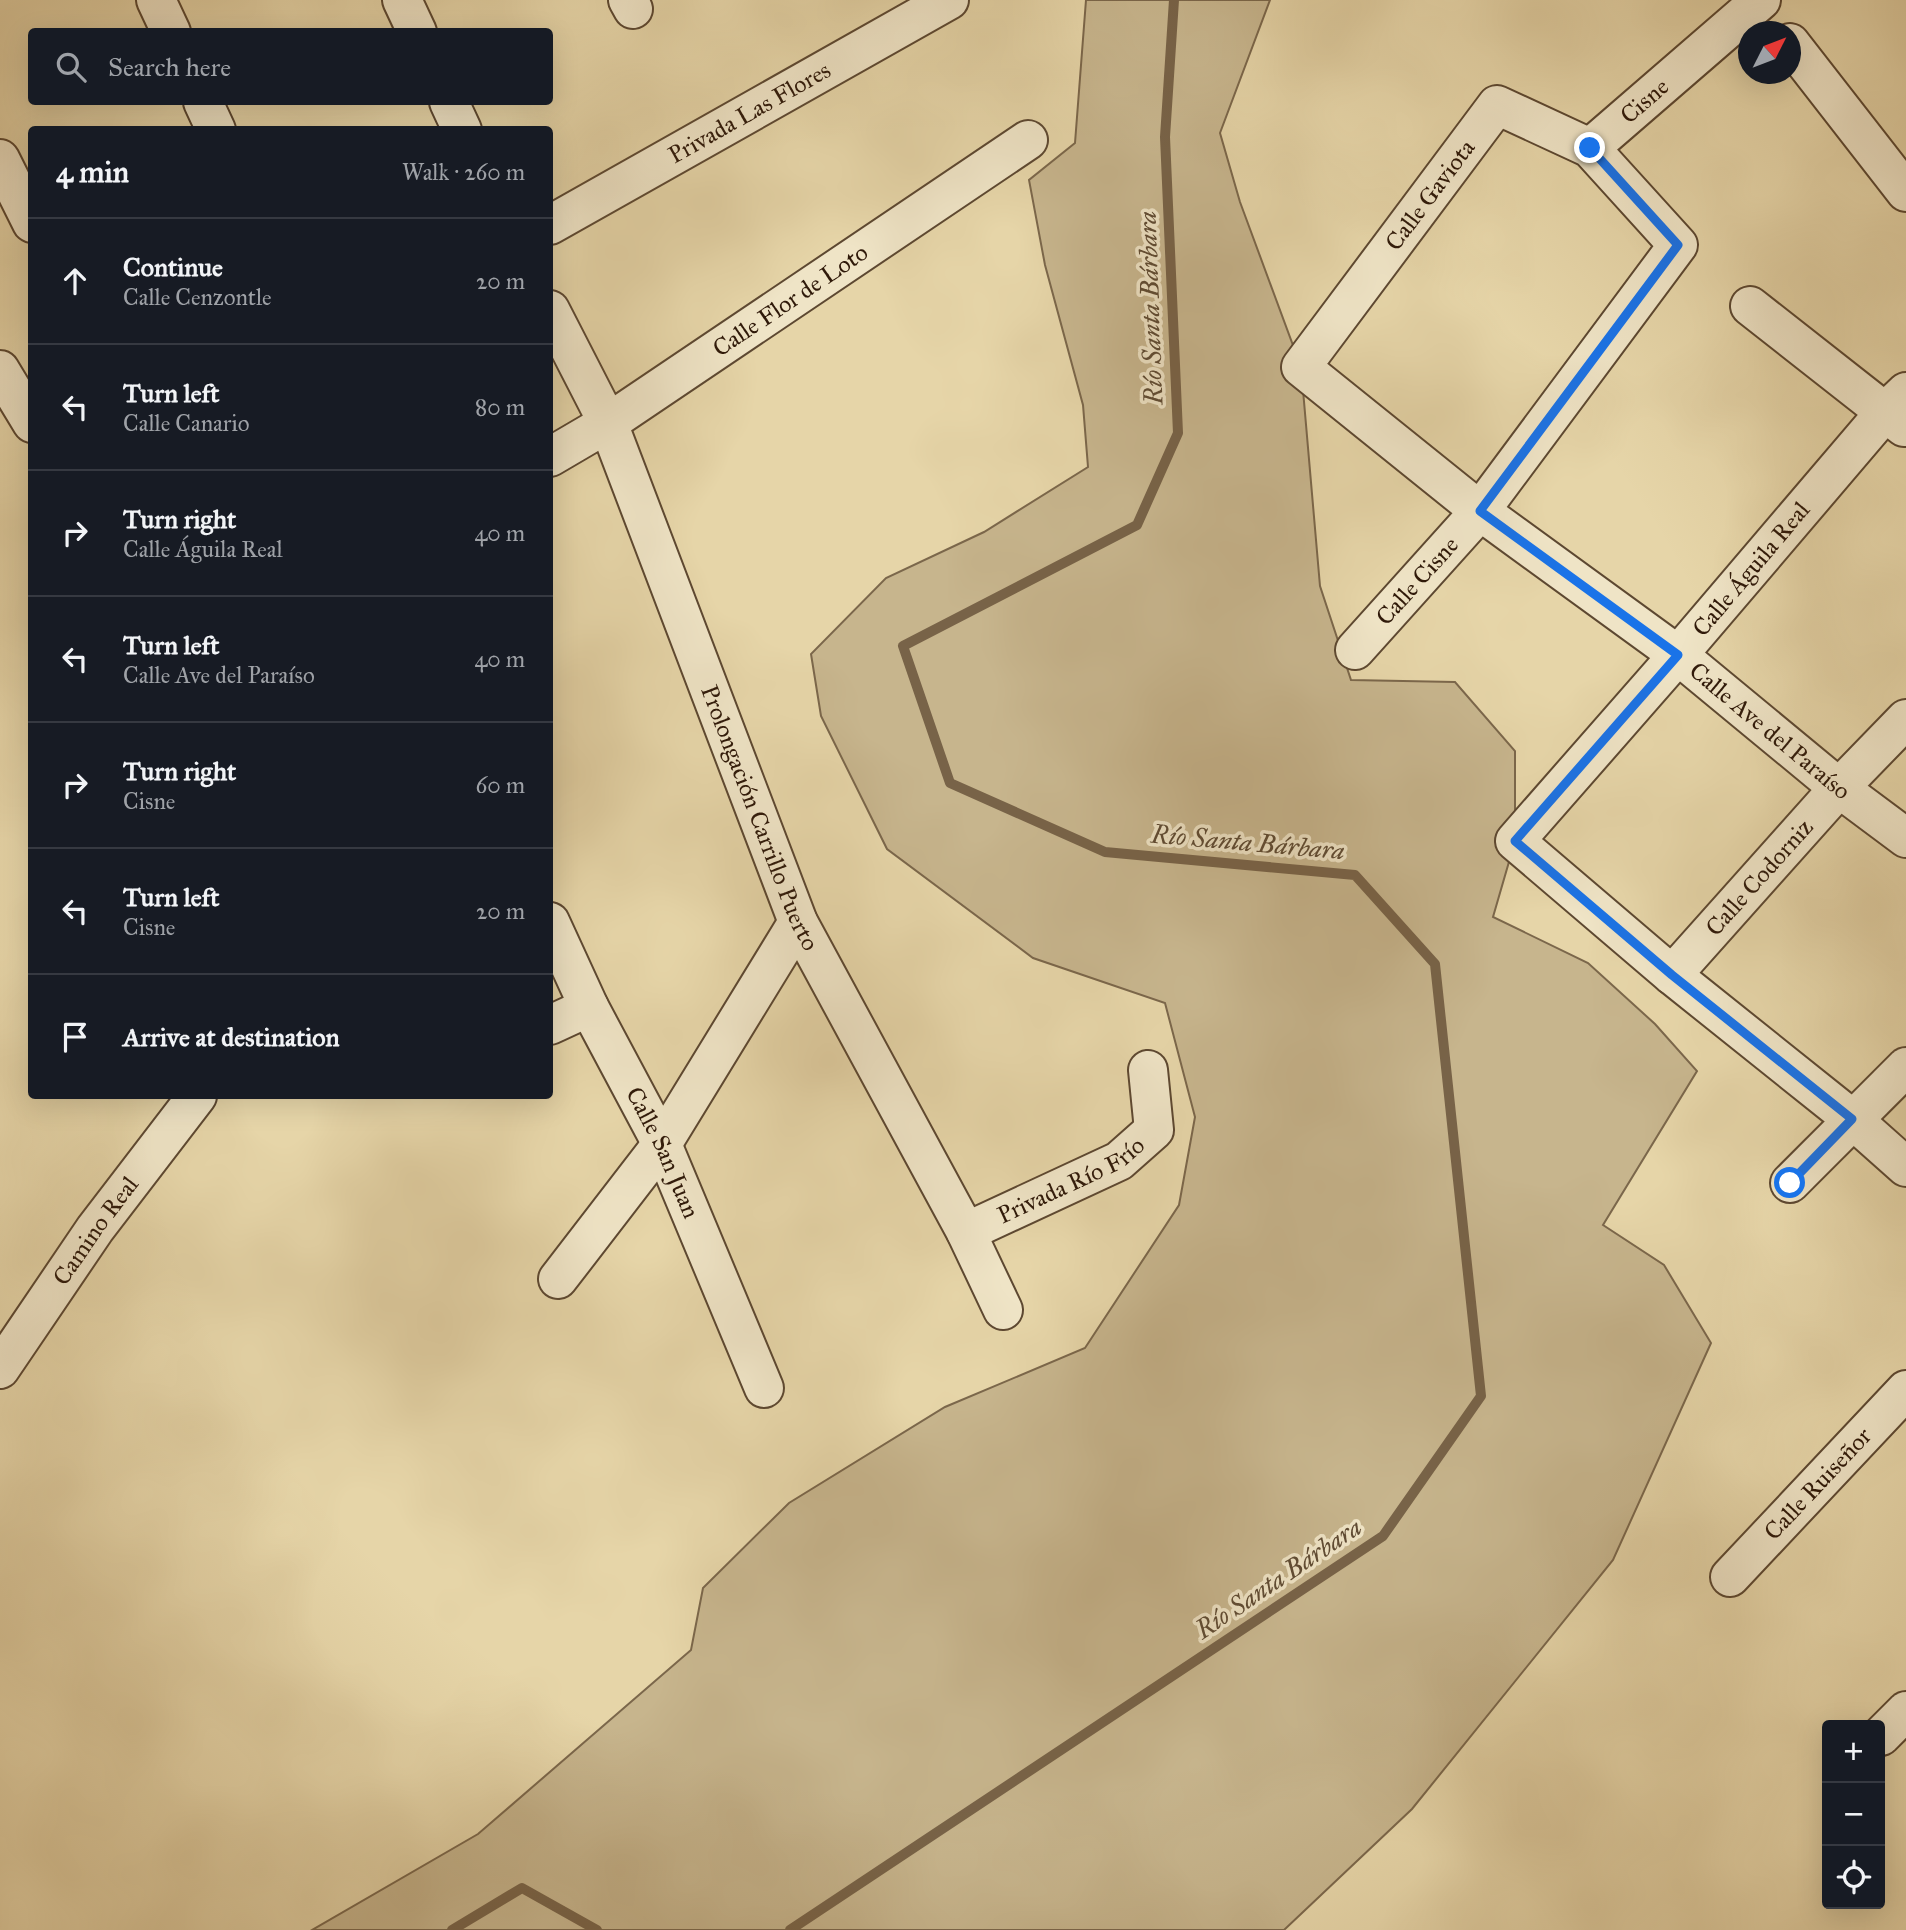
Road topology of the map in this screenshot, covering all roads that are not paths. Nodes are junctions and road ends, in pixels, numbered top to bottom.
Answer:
1 (156, 0) edge
2 (402, 0) edge
3 (949, 0) edge
4 (1765, 8) edge
5 (169, 28) edge
6 (415, 28) edge
7 (1801, 57) edge
8 (204, 105) edge
9 (450, 105) edge
10 (214, 126) edge
11 (460, 126) edge
12 (1028, 139) dead end
13 (1590, 148) junction
14 (0, 159) edge
15 (1906, 192) edge
16 (28, 215) edge
17 (553, 223) edge
18 (1749, 306) dead end
19 (553, 316) edge
20 (1301, 367) joint
21 (0, 370) edge
22 (1899, 410) edge
23 (28, 416) edge
24 (608, 423) junction
25 (553, 455) edge
26 (1480, 511) junction
27 (1355, 650) dead end
28 (1678, 655) junction
29 (1906, 719) edge
30 (1839, 788) junction
31 (1906, 838) edge
32 (798, 922) junction
33 (553, 929) edge
34 (1672, 975) junction
35 (589, 1007) junction
36 (553, 1024) edge
37 (1906, 1067) edge
38 (1148, 1070) dead end
39 (195, 1099) edge
40 (1852, 1119) junction
41 (662, 1144) junction
42 (1906, 1167) edge
43 (1790, 1183) dead end
44 (966, 1232) junction
45 (558, 1279) dead end
46 (1003, 1310) dead end
47 (0, 1369) edge
48 (764, 1388) dead end
49 (1906, 1390) edge
50 (1730, 1577) dead end

1 - 5 street
2 - 6 street
3 - 17 street, Privada Las Flores
4 - 13 street, Cisne
7 - 15 street
8 - 10 street
9 - 11 street
12 - 24 street, Calle Flor de Loto
13 - 20 street, Calle Gaviota
13 - 26 street
14 - 16 street
18 - 22 street
19 - 24 street, Prolongación Carrillo Puerto
20 - 26 street, Calle Ave del Paraíso
21 - 23 street
22 - 28 street, Calle Águila Real
24 - 25 street, Calle Flor de Loto
24 - 32 street, Prolongación Carrillo Puerto
26 - 27 street, Calle Cisne
26 - 28 street, Calle Ave del Paraíso
28 - 30 street, Calle Ave del Paraíso
28 - 34 street, Calle Águila Real
29 - 30 street, Calle Codorniz
30 - 31 street, Calle Ave del Paraíso
30 - 34 street, Calle Codorniz
32 - 41 street
32 - 44 street, Prolongación Carrillo Puerto
33 - 35 street, Calle San Juan
34 - 40 street
35 - 36 street
35 - 41 street, Calle San Juan
37 - 40 street
38 - 44 street, Privada Río Frío
39 - 47 street, Camino Real
40 - 42 street
40 - 43 street
41 - 45 street
41 - 48 street, Calle San Juan
44 - 46 street, Prolongación Carrillo Puerto
49 - 50 street, Calle Ruiseñor

